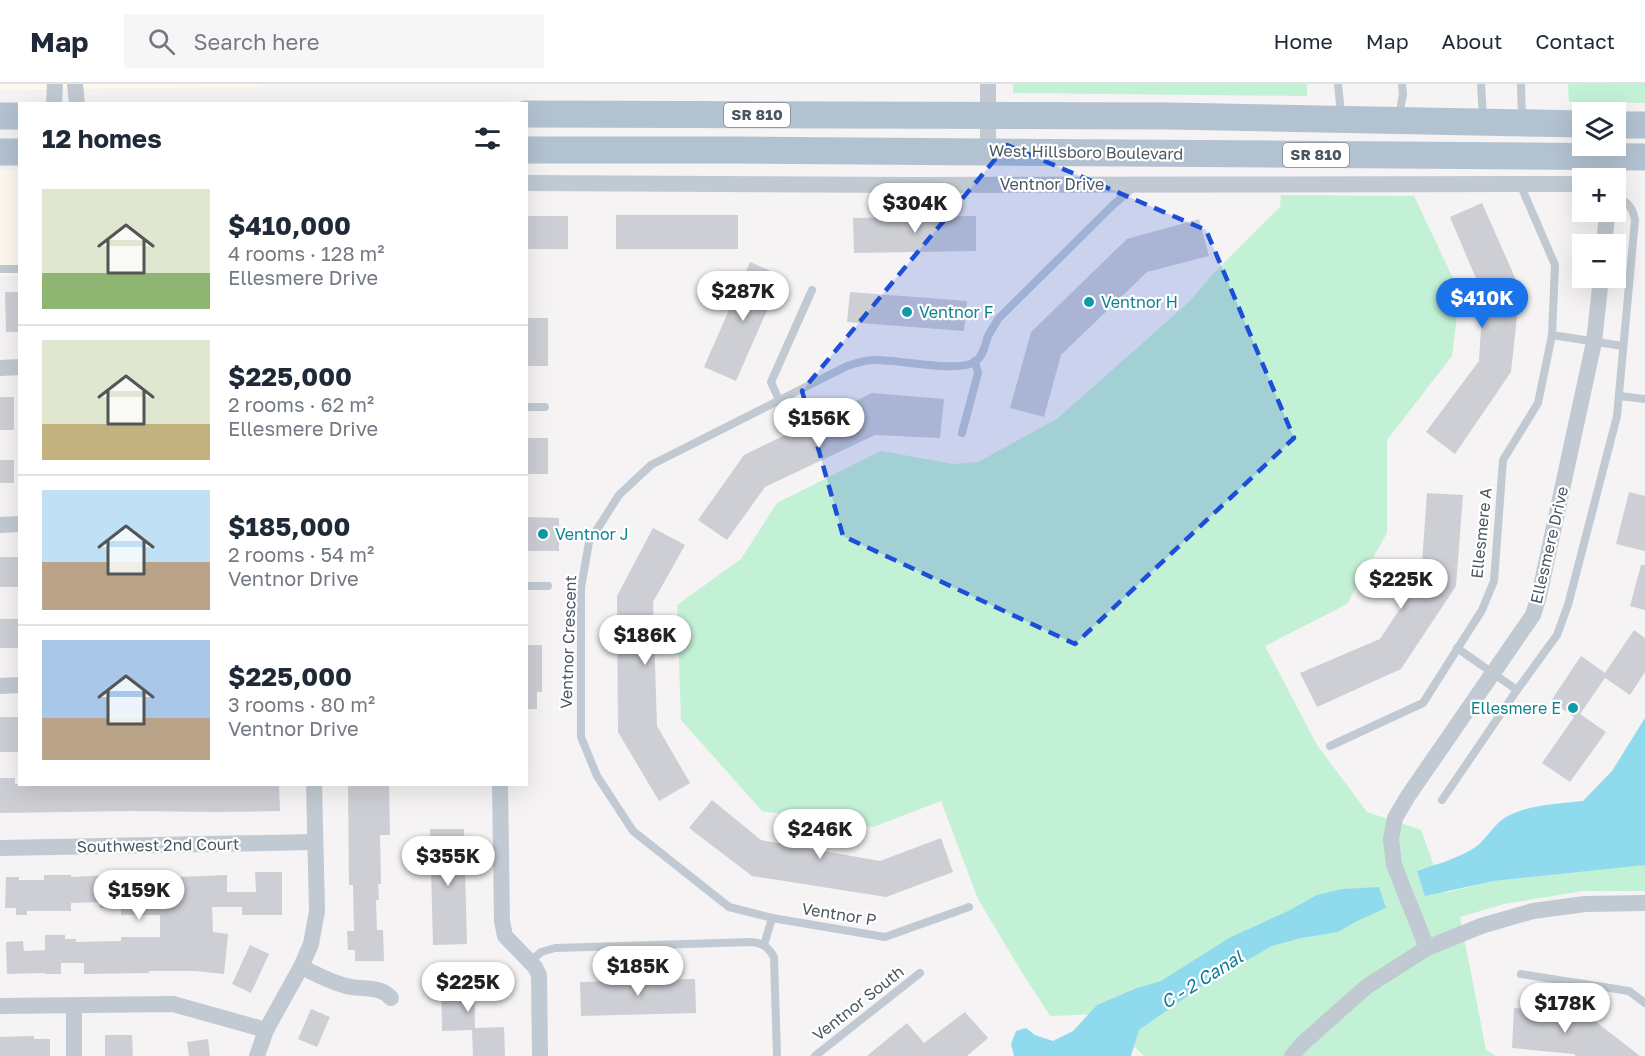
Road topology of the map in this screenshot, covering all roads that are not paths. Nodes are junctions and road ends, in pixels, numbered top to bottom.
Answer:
1 (55, 84) edge
2 (75, 84) edge
3 (988, 84) edge
4 (1338, 84) edge
5 (1401, 84) edge
6 (1481, 84) edge
7 (1521, 84) edge
8 (54, 102) edge
9 (76, 102) edge
10 (528, 114) edge
11 (988, 115) junction
12 (0, 116) edge
13 (18, 116) edge
14 (1342, 118) junction
15 (1399, 119) junction
16 (1483, 121) junction
17 (1522, 122) junction
18 (1572, 124) edge
19 (1626, 125) edge
20 (1645, 125) edge
21 (528, 150) edge
22 (988, 151) junction
23 (0, 152) edge
24 (18, 152) edge
25 (1645, 157) edge
26 (528, 183) edge
27 (1138, 184) junction
28 (1520, 184) junction
29 (1572, 185) edge
30 (1626, 203) edge
31 (0, 269) edge
32 (18, 269) edge
33 (1600, 288) edge
34 (812, 290) dead end
35 (1552, 335) junction
36 (1594, 342) junction
37 (1623, 346) junction
38 (975, 361) junction
39 (18, 367) edge
40 (0, 368) edge
41 (1619, 396) junction
42 (1645, 399) edge
43 (779, 400) junction
44 (528, 406) edge
45 (546, 407) dead end
46 (962, 433) dead end
47 (18, 524) edge
48 (0, 525) edge
49 (528, 586) edge
50 (548, 586) dead end
51 (1457, 648) junction
52 (1493, 674) junction
53 (18, 685) edge
54 (0, 686) edge
55 (1517, 690) junction
56 (1330, 746) dead end
57 (314, 786) edge
58 (500, 786) edge
59 (1442, 800) dead end
60 (315, 842) junction
61 (0, 848) edge
62 (1645, 903) edge
63 (969, 906) dead end
64 (772, 918) junction
65 (764, 945) junction
66 (1427, 948) junction
67 (530, 962) junction
68 (302, 967) junction
69 (920, 973) dead end
70 (1521, 974) dead end
71 (391, 998) dead end
72 (1645, 1003) edge
73 (74, 1005) junction
74 (0, 1006) edge
75 (266, 1030) junction
76 (74, 1056) edge
77 (257, 1056) edge
78 (540, 1056) edge
79 (777, 1056) edge
80 (814, 1056) edge
81 (1292, 1056) edge

1 - 8 street
2 - 9 street
3 - 11 street
4 - 14 lane
5 - 15 lane
6 - 16 lane
7 - 17 lane
10 - 11 main road, SR 810
11 - 14 main road, SR 810
11 - 22 street
12 - 13 main road
14 - 15 main road, SR 810
15 - 16 main road, SR 810
16 - 17 main road, SR 810
17 - 18 main road, SR 810
19 - 20 main road
21 - 22 main road, West Hillsboro Boulevard / SR 810
22 - 25 main road, West Hillsboro Boulevard / SR 810
23 - 24 main road
26 - 27 street, Ventnor Drive
27 - 28 street, Ventnor Drive
27 - 38 lane
28 - 29 street, Ventnor Drive
28 - 35 lane
30 - 37 lane
31 - 32 lane
33 - 36 street, Ellesmere Drive
34 - 43 lane
35 - 36 lane
35 - 51 lane, Ellesmere A
36 - 37 lane
36 - 52 street, Ellesmere Drive
37 - 41 lane
38 - 43 lane, Ventnor Crescent
38 - 46 lane
39 - 40 street
41 - 42 lane
41 - 55 lane
43 - 64 lane, Ventnor Crescent
44 - 45 lane
47 - 48 street
49 - 50 lane
51 - 52 lane
51 - 56 lane, Ellesmere A
52 - 55 lane
52 - 66 street, Ellesmere Drive
53 - 54 street
55 - 59 lane
57 - 60 street
58 - 67 street
60 - 61 street, Southwest 2nd Court
60 - 68 street
62 - 66 street
63 - 64 lane, Ventnor P
64 - 65 lane
65 - 67 lane
65 - 79 lane
66 - 81 street
67 - 78 street
68 - 71 street
68 - 75 street
69 - 80 lane, Ventnor South
70 - 72 lane
73 - 74 street
73 - 75 street
73 - 76 street
75 - 77 street

